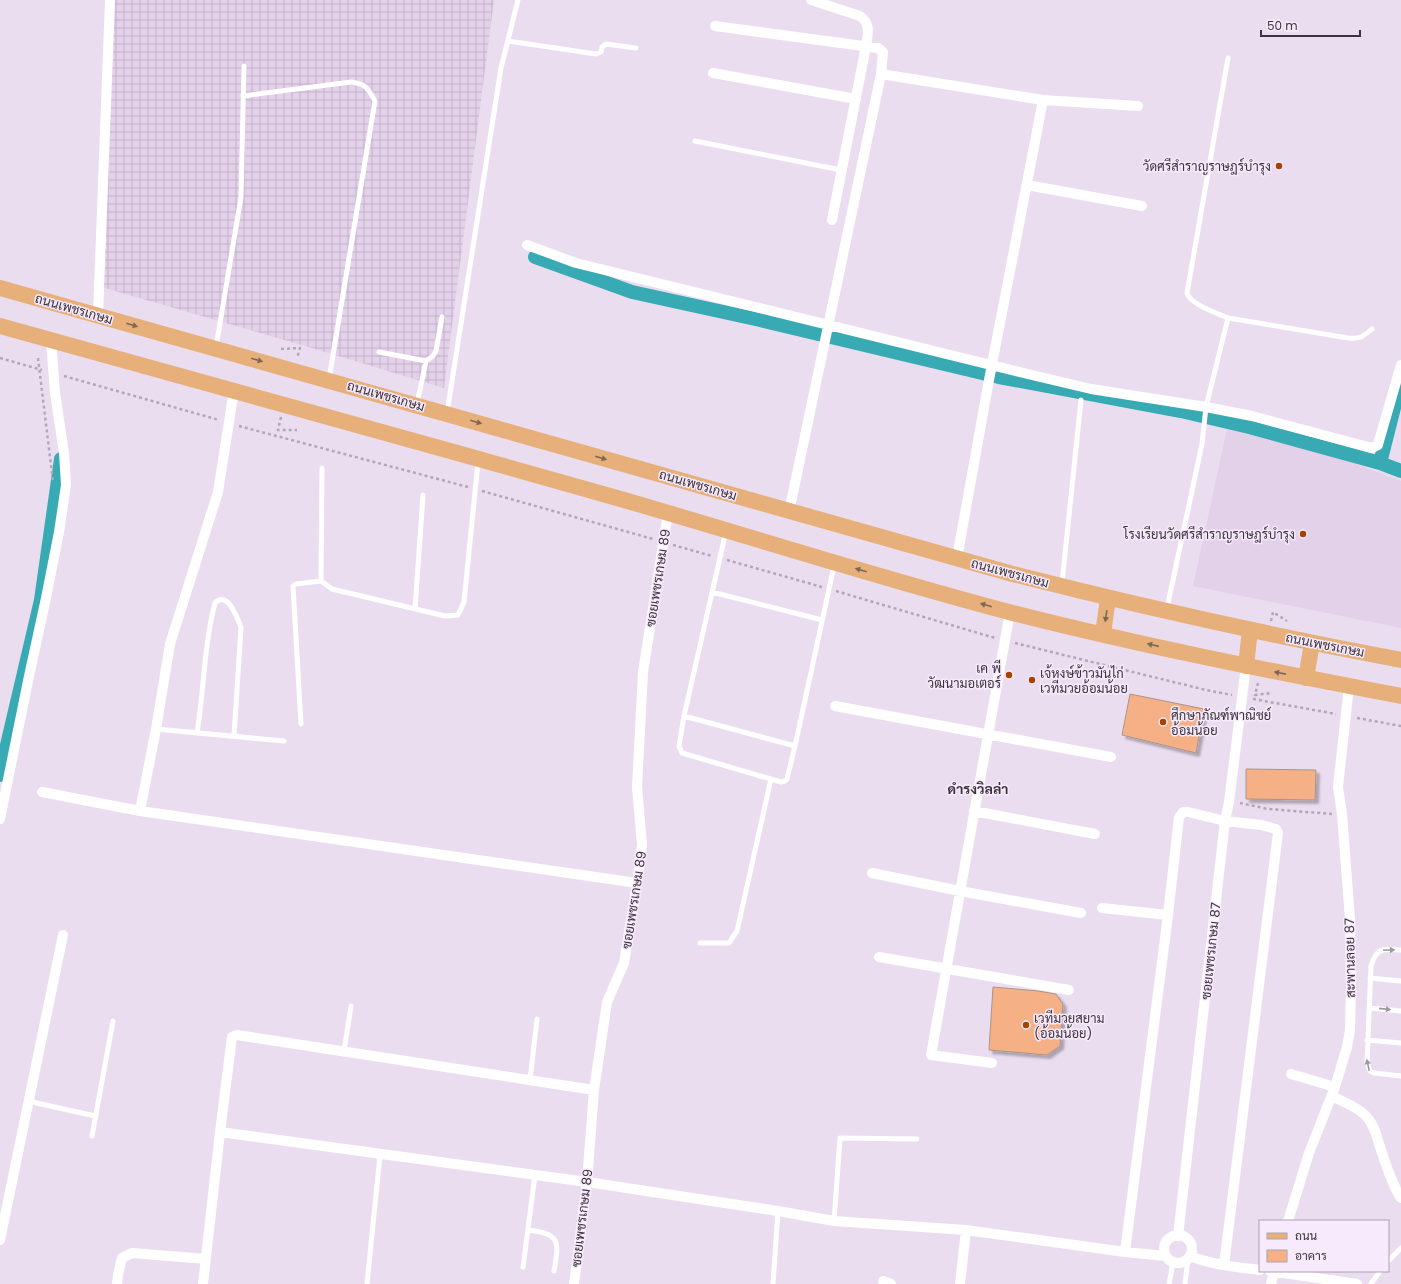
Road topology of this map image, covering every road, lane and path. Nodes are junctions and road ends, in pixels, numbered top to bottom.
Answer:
1 (110, 0) edge
2 (518, 0) edge
3 (811, 0) edge
4 (715, 26) dead end
5 (508, 41) junction
6 (866, 46) junction
7 (636, 48) dead end
8 (1228, 58) dead end
9 (244, 66) dead end
10 (713, 73) dead end
11 (881, 74) junction
12 (243, 96) junction
13 (856, 99) junction
14 (1043, 100) junction
15 (1138, 106) dead end
16 (695, 141) dead end
17 (841, 170) junction
18 (1027, 185) junction
19 (1142, 206) dead end
20 (832, 220) dead end
21 (527, 244) dead end
22 (0, 288) edge
23 (98, 315) junction
24 (442, 317) dead end
25 (1228, 318) junction
26 (0, 326) edge
27 (828, 326) junction
28 (1372, 329) dead end
29 (51, 340) junction
30 (215, 348) junction
31 (281, 349) dead end
32 (379, 352) dead end
33 (0, 358) edge
34 (38, 358) dead end
35 (426, 361) junction
36 (296, 363) dead end
37 (1401, 365) edge
38 (992, 366) junction
39 (39, 369) junction
40 (54, 373) junction
41 (329, 380) junction
42 (234, 390) junction
43 (1081, 400) dead end
44 (417, 405) junction
45 (1205, 409) junction
46 (447, 414) junction
47 (282, 415) dead end
48 (228, 423) junction
49 (297, 430) dead end
50 (479, 459) junction
51 (322, 468) dead end
52 (54, 486) dead end
53 (476, 490) junction
54 (422, 495) dead end
55 (789, 512) junction
56 (668, 513) junction
57 (726, 530) junction
58 (663, 542) junction
59 (720, 558) junction
60 (957, 558) junction
61 (835, 563) junction
62 (321, 581) junction
63 (1061, 586) junction
64 (829, 589) junction
65 (712, 592) junction
66 (1108, 598) junction
67 (415, 609) junction
68 (1166, 611) junction
69 (1010, 612) junction
70 (1273, 612) dead end
71 (822, 620) junction
72 (1287, 621) dead end
73 (1250, 630) junction
74 (1103, 634) junction
75 (1005, 640) junction
76 (1312, 643) junction
77 (1401, 660) edge
78 (1246, 666) junction
79 (1306, 678) junction
80 (1349, 686) junction
81 (1272, 693) dead end
82 (1256, 695) dead end
83 (1401, 696) edge
84 (1242, 697) junction
85 (835, 706) dead end
86 (684, 716) junction
87 (1345, 716) junction
88 (301, 724) dead end
89 (1401, 726) edge
90 (156, 729) junction
91 (197, 733) junction
92 (988, 734) junction
93 (234, 736) junction
94 (284, 741) dead end
95 (795, 746) junction
96 (1111, 757) dead end
97 (771, 779) junction
98 (42, 792) dead end
99 (1229, 802) junction
100 (140, 811) junction
101 (974, 811) junction
102 (1342, 814) junction
103 (0, 819) edge
104 (1226, 821) junction
105 (1095, 834) dead end
106 (872, 873) dead end
107 (637, 883) junction
108 (960, 891) junction
109 (1102, 908) dead end
110 (1081, 913) dead end
111 (1168, 915) junction
112 (63, 935) dead end
113 (700, 943) dead end
114 (1401, 950) edge
115 (879, 957) dead end
116 (946, 969) junction
117 (1370, 978) junction
118 (1401, 981) edge
119 (1069, 990) dead end
120 (351, 1006) dead end
121 (1369, 1008) junction
122 (1401, 1011) edge
123 (537, 1019) dead end
124 (113, 1021) dead end
125 (1367, 1040) junction
126 (1401, 1044) edge
127 (344, 1051) junction
128 (992, 1063) dead end
129 (1291, 1074) dead end
130 (1401, 1076) edge
131 (530, 1080) junction
132 (594, 1090) junction
133 (1334, 1091) junction
134 (28, 1101) junction
135 (96, 1116) junction
136 (220, 1132) junction
137 (92, 1136) dead end
138 (917, 1139) dead end
139 (380, 1155) junction
140 (535, 1176) junction
141 (587, 1182) junction
142 (1401, 1198) edge
143 (778, 1211) junction
144 (1288, 1220) edge
145 (834, 1221) junction
146 (528, 1230) junction
147 (966, 1230) junction
148 (1178, 1236) junction
149 (0, 1240) edge
150 (1401, 1248) edge
151 (1125, 1252) junction
152 (1189, 1257) junction
153 (206, 1259) junction
154 (1169, 1259) junction
155 (1389, 1260) edge
156 (1224, 1265) junction
157 (523, 1267) dead end
158 (1259, 1270) edge
159 (554, 1271) dead end
160 (1274, 1272) edge
161 (1277, 1272) edge
162 (1379, 1272) edge
163 (1299, 1279) edge
164 (117, 1284) edge
165 (203, 1284) edge
166 (367, 1284) edge
167 (574, 1284) edge
168 (773, 1284) edge
169 (960, 1284) edge
170 (1170, 1284) edge
171 (1185, 1284) edge
172 (1271, 1284) edge
173 (1357, 1284) edge
174 (1371, 1284) edge

1 - 23 street
2 - 5 lane
3 - 6 street
4 - 6 street
5 - 7 lane
5 - 46 lane
6 - 11 street
6 - 13 street
8 - 25 lane
9 - 12 lane
10 - 13 street
11 - 14 street
11 - 27 street
12 - 30 lane
12 - 41 lane
13 - 17 street
14 - 15 street
14 - 18 street
16 - 17 lane
17 - 20 street
18 - 19 street
18 - 38 street
21 - 27 street
22 - 23 main road, ถนนเพชรเกษม
23 -> 30 main road, ถนนเพชรเกษม
24 - 35 lane
25 - 28 lane
25 - 45 lane
26 - 29 main road
27 - 38 street
27 - 55 street
29 - 40 street
29 - 42 main road
30 -> 41 main road, ถนนเพชรเกษม
31 - 36 path
32 - 35 lane
33 - 39 path
34 - 39 path
35 - 44 lane
37 - 45 street
38 - 45 street
38 - 60 street
39 - 40 path
39 - 52 path
40 - 48 path
40 - 103 street
41 - 44 main road, ถนนเพชรเกษม
42 - 48 street
42 - 50 main road
43 - 63 lane
44 - 46 main road, ถนนเพชรเกษม
45 - 68 lane
46 -> 55 main road, ถนนเพชรเกษม
47 - 49 path
48 - 53 path
48 - 90 street
50 - 53 lane
50 - 56 main road
51 - 62 lane
53 - 58 path
53 - 67 lane
54 - 67 lane
55 - 60 main road, ถนนเพชรเกษม
56 - 57 main road
56 - 58 street, ซอยเพชรเกษม 89
57 - 59 lane
57 - 61 main road
58 - 59 path
58 - 107 street, ซอยเพชรเกษม 89
59 - 64 path
59 - 65 lane
60 - 63 main road, ถนนเพชรเกษม
61 - 64 lane
69 -> 61 main road
62 - 67 lane
62 - 88 lane
63 - 66 main road, ถนนเพชรเกษม
64 - 71 lane
64 - 75 path
65 - 71 lane
65 - 86 lane
66 - 68 main road, ถนนเพชรเกษม
66 -> 74 main road
68 - 73 main road, ถนนเพชรเกษม
69 - 74 main road
69 - 75 street
70 - 72 path
71 - 95 lane
73 - 76 main road, ถนนเพชรเกษม
73 - 78 main road
78 -> 74 main road
75 - 84 path
75 - 92 street
76 - 77 main road, ถนนเพชรเกษม
76 - 79 main road
79 -> 78 main road
78 - 84 street, ซอยเพชรเกษม 87
79 - 80 main road
80 - 83 main road
80 - 87 street, สะพานลอย 87
81 - 82 path
84 - 87 path
84 - 99 street, ซอยเพชรเกษม 87
85 - 92 street
86 - 95 lane
86 - 97 lane
87 - 89 path
87 - 102 street, สะพานลอย 87
90 - 91 lane
90 - 100 street
91 - 93 lane
91 - 93 lane
92 - 96 street
92 - 101 street
93 - 94 lane
95 - 97 lane
97 - 113 lane
98 - 100 street
99 - 102 path
99 - 104 street, ซอยเพชรเกษม 87
100 - 107 street
101 - 105 street
101 - 108 street
102 - 133 street, สะพานลอย 87
104 - 111 street
104 - 148 street, ซอยเพชรเกษม 87
104 - 156 street
106 - 108 street
107 - 132 street, ซอยเพชรเกษม 89
108 - 110 street
108 - 116 street
109 - 111 street
111 - 151 street
112 - 134 street
117 -> 114 lane
115 - 116 street
116 - 119 street
116 - 128 street
117 - 118 lane
117 - 121 lane
120 - 127 lane
121 -> 122 lane
121 - 125 lane
123 - 131 lane
124 - 135 lane
125 - 126 lane
130 -> 125 lane
127 - 131 street
127 - 136 street
129 - 133 street
131 - 132 street
132 - 141 street, ซอยเพชรเกษม 89
133 - 142 street
133 - 144 street, สะพานลอย 87
134 - 135 lane
134 - 149 street
135 - 137 lane
136 - 139 street
136 - 153 street
138 - 145 lane
139 - 140 street
139 - 166 lane
140 - 141 street
140 - 146 lane
141 - 143 street
141 - 167 street, ซอยเพชรเกษม 89
143 - 145 street
143 - 168 lane
145 - 147 street
146 - 157 lane
146 - 159 lane
147 - 151 street
147 - 169 street
148 - 152 street
148 - 154 street
150 - 155 lane
151 - 154 street
152 - 154 street
152 - 156 street
152 - 171 lane
153 - 164 street
153 - 165 street
154 - 170 lane
156 - 158 street
160 - 172 street
161 - 163 street
162 - 174 lane
163 - 173 street

